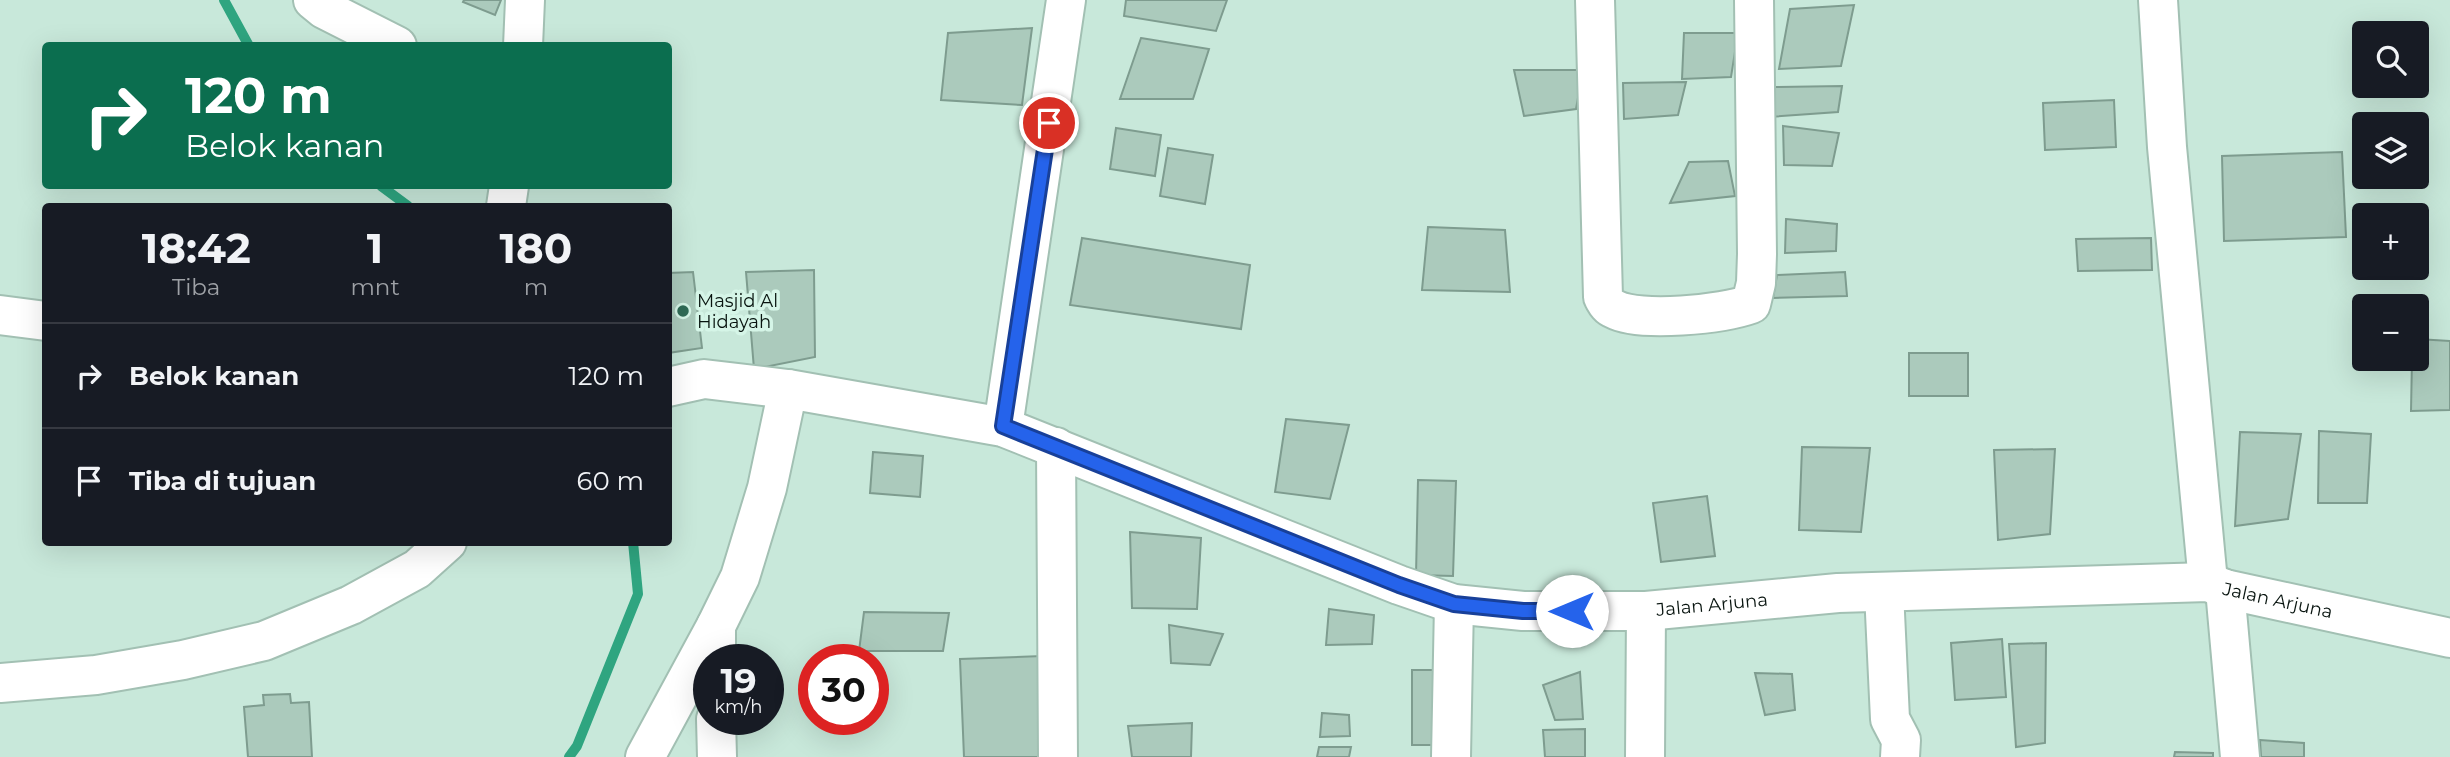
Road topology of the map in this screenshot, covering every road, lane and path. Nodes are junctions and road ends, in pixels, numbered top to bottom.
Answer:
1 (313, 0) edge
2 (525, 0) edge
3 (1066, 0) edge
4 (1595, 0) edge
5 (1754, 0) edge
6 (2158, 0) edge
7 (389, 42) edge
8 (523, 42) edge
9 (0, 315) edge
10 (42, 320) edge
11 (672, 386) edge
12 (788, 388) junction
13 (1003, 426) junction
14 (1056, 447) junction
15 (443, 546) edge
16 (2217, 585) junction
17 (1884, 592) junction
18 (1454, 604) junction
19 (1646, 611) junction
20 (2450, 638) edge
21 (716, 643) edge
22 (0, 683) edge
23 (716, 735) edge
24 (645, 757) edge
25 (716, 757) edge
26 (1058, 757) edge
27 (1451, 757) edge
28 (1645, 757) edge
29 (1900, 757) edge
30 (2240, 757) edge

1 - 7 street
2 - 8 street
3 - 13 street
4 - 5 street
6 - 16 street
9 - 10 street
11 - 12 street, Jalan Arjuna
12 - 13 street, Jalan Arjuna
12 - 21 street
13 - 14 street, Jalan Arjuna
14 - 18 street, Jalan Arjuna
14 - 26 street
15 - 22 street
16 - 17 street, Jalan Arjuna
16 - 20 street, Jalan Arjuna
16 - 30 street
17 - 19 street, Jalan Arjuna
17 - 29 street
18 - 19 street, Jalan Arjuna
18 - 27 street
19 - 28 street
21 - 24 street
23 - 25 street

